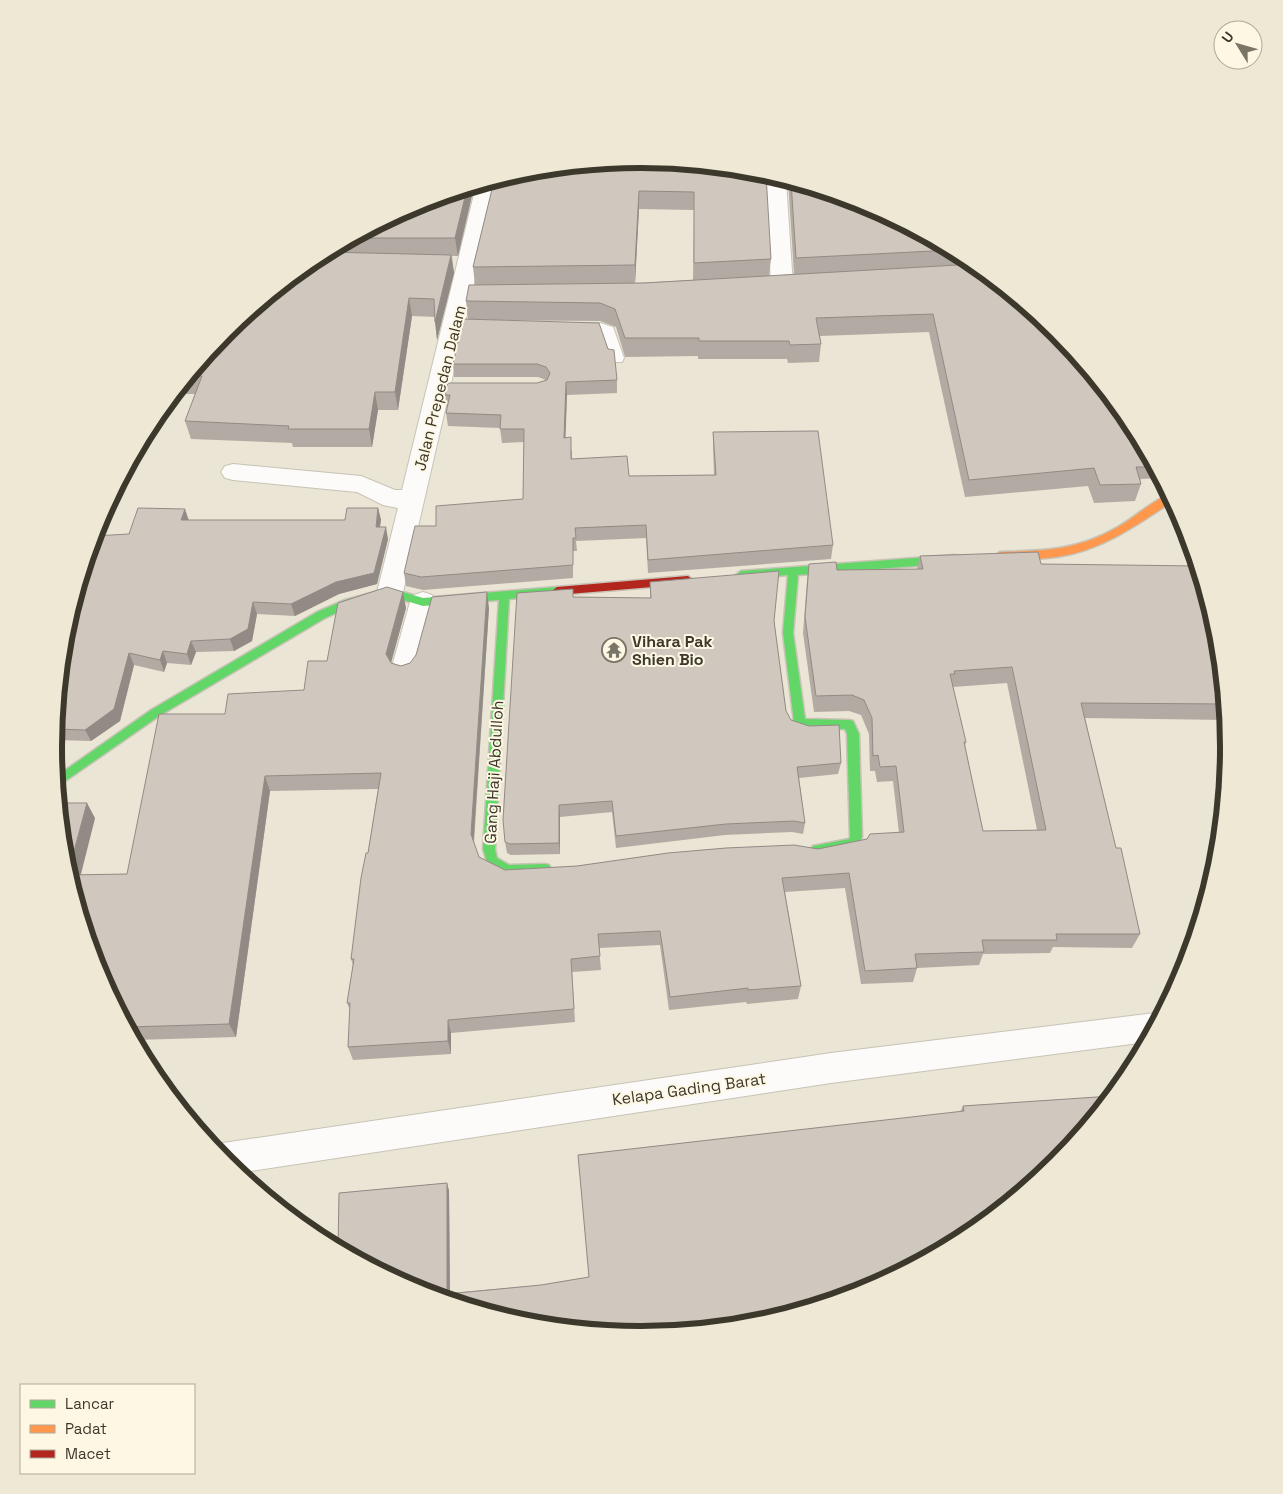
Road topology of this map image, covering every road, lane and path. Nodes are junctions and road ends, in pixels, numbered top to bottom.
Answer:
1 (776, 184) edge
2 (485, 190) edge
3 (782, 286) edge
4 (520, 293) edge
5 (462, 294) junction
6 (554, 327) edge
7 (616, 358) edge
8 (233, 472) dead end
9 (412, 499) junction
10 (1166, 501) edge
11 (990, 557) edge
12 (970, 558) edge
13 (793, 571) junction
14 (726, 576) edge
15 (697, 579) edge
16 (390, 592) junction
17 (504, 595) junction
18 (423, 602) junction
19 (404, 670) edge
20 (64, 777) edge
21 (807, 849) edge
22 (560, 868) edge
23 (1148, 1027) edge
24 (234, 1157) edge

1 - 3 street
2 - 5 street, Jalan Prepedan Dalam
4 - 5 street
5 - 9 street, Jalan Prepedan Dalam
6 - 7 lane
8 - 9 street
9 - 16 street, Jalan Prepedan Dalam
10 - 11 street
12 - 13 street
13 - 14 street
13 - 21 street
15 - 17 street
16 - 18 street
16 - 20 street
17 - 18 street
17 - 22 street, Gang Haji Abdulloh
18 - 19 street
23 - 24 street, Kelapa Gading Barat

